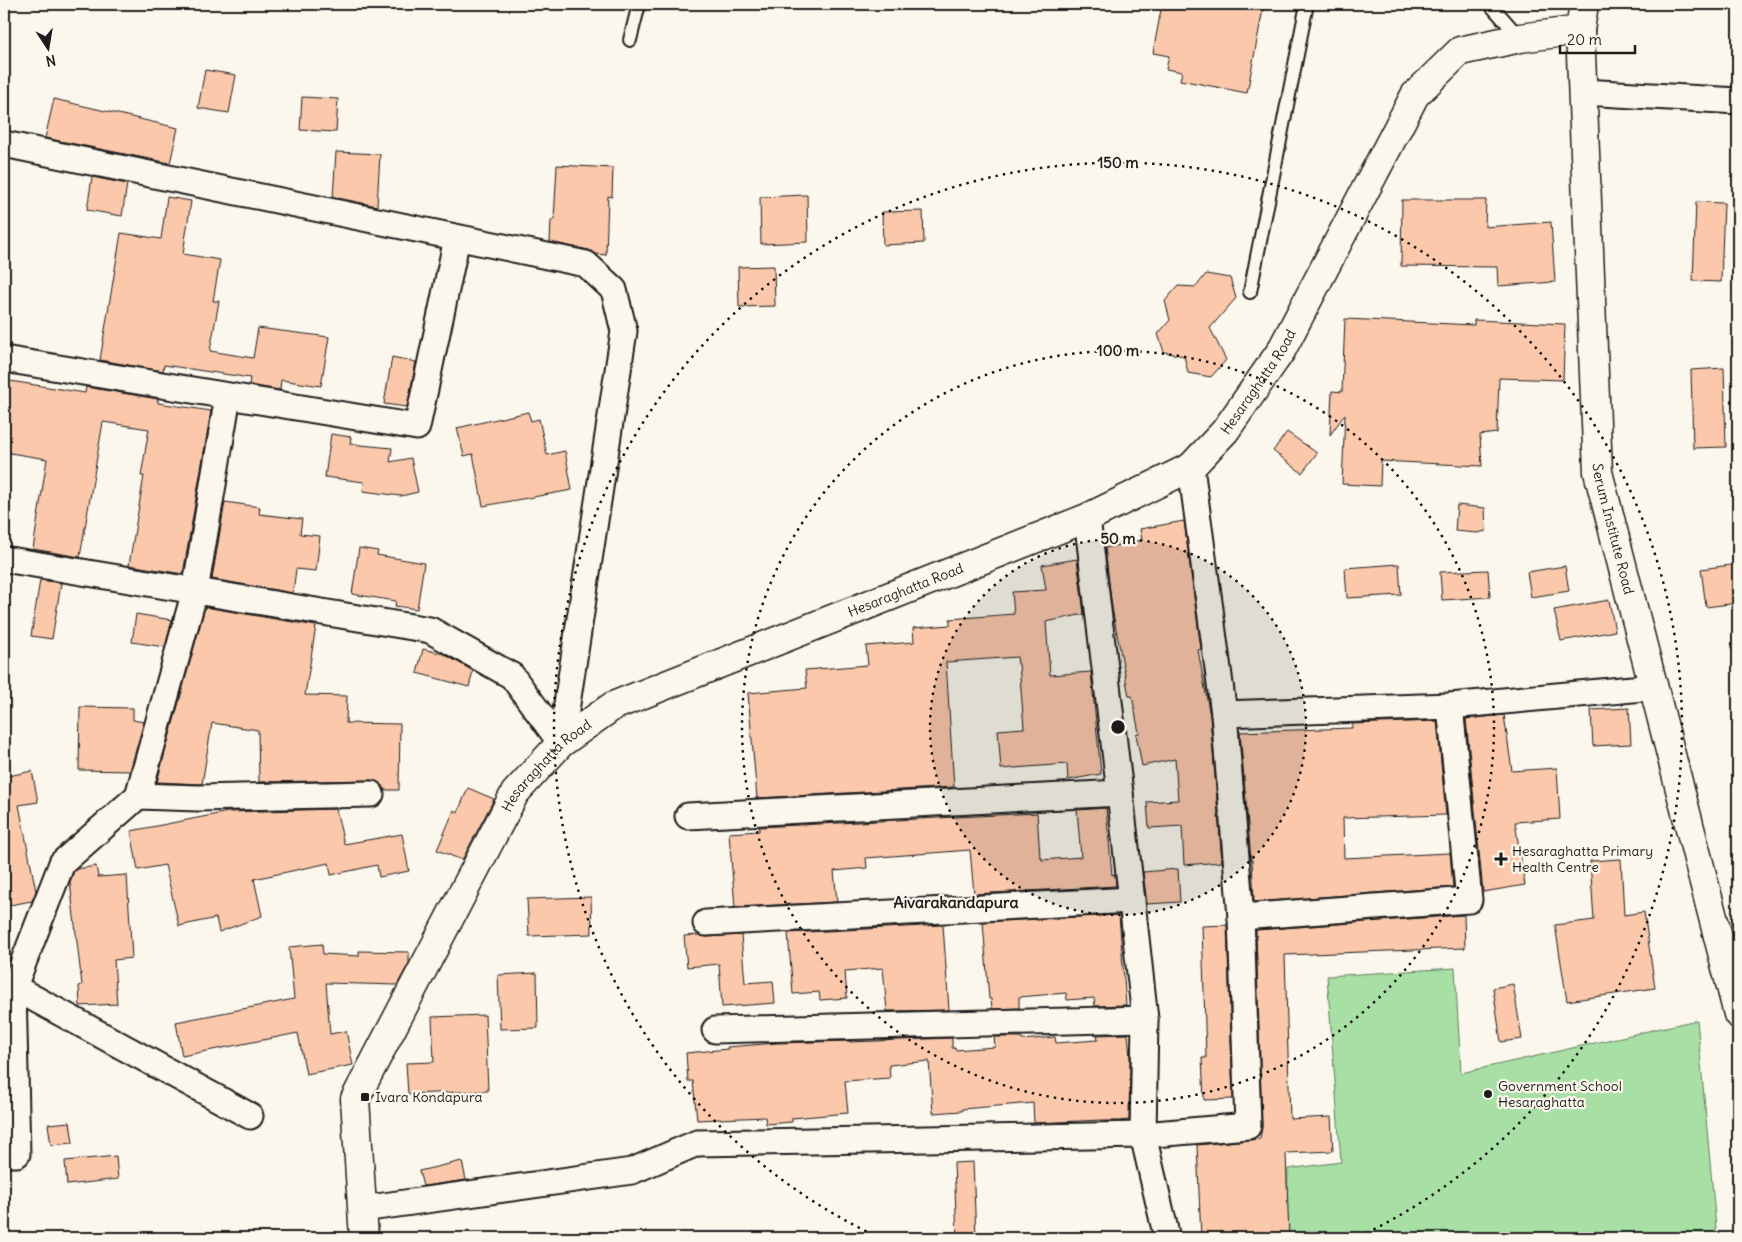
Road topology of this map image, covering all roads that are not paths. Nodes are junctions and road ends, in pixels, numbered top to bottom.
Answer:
1 (638, 4) edge
2 (1308, 4) edge
3 (1490, 4) edge
4 (1582, 17) edge
5 (1520, 38) junction
6 (630, 40) dead end
7 (1584, 92) junction
8 (1738, 100) edge
9 (4, 144) edge
10 (457, 238) junction
11 (1250, 292) dead end
12 (4, 359) edge
13 (228, 396) junction
14 (1191, 467) junction
15 (1087, 518) junction
16 (4, 560) edge
17 (195, 591) junction
18 (1654, 687) junction
19 (1450, 706) junction
20 (1224, 714) junction
21 (561, 743) junction
22 (1120, 793) junction
23 (371, 794) dead end
24 (138, 796) junction
25 (688, 816) dead end
26 (1132, 900) junction
27 (1241, 917) junction
28 (706, 923) dead end
29 (8, 985) edge
30 (1738, 1014) edge
31 (1145, 1019) junction
32 (716, 1030) dead end
33 (250, 1116) dead end
34 (1143, 1134) junction
35 (4, 1154) edge
36 (362, 1210) junction
37 (364, 1238) edge
38 (1167, 1238) edge

1 - 6 lane
2 - 11 lane
3 - 5 lane
4 - 5 main road, Hesaraghatta Road
4 - 7 main road, Serum Institute Road
5 - 14 main road, Hesaraghatta Road
7 - 8 street
7 - 18 main road, Serum Institute Road
9 - 10 street
10 - 13 street
10 - 21 street
12 - 13 street
13 - 17 street
14 - 15 main road, Hesaraghatta Road
14 - 20 street
15 - 21 main road, Hesaraghatta Road
15 - 22 street
16 - 17 street
17 - 21 street
17 - 24 street
18 - 19 street
18 - 30 main road, Serum Institute Road
19 - 20 street
19 - 27 street
20 - 27 street
21 - 36 main road, Hesaraghatta Road
22 - 25 street
22 - 26 street
23 - 24 street
24 - 29 street
26 - 28 street
26 - 31 street
27 - 34 street
29 - 33 street
29 - 35 street
31 - 32 street
31 - 34 street
34 - 36 street
34 - 38 street
36 - 37 main road, Hesaraghatta Road

